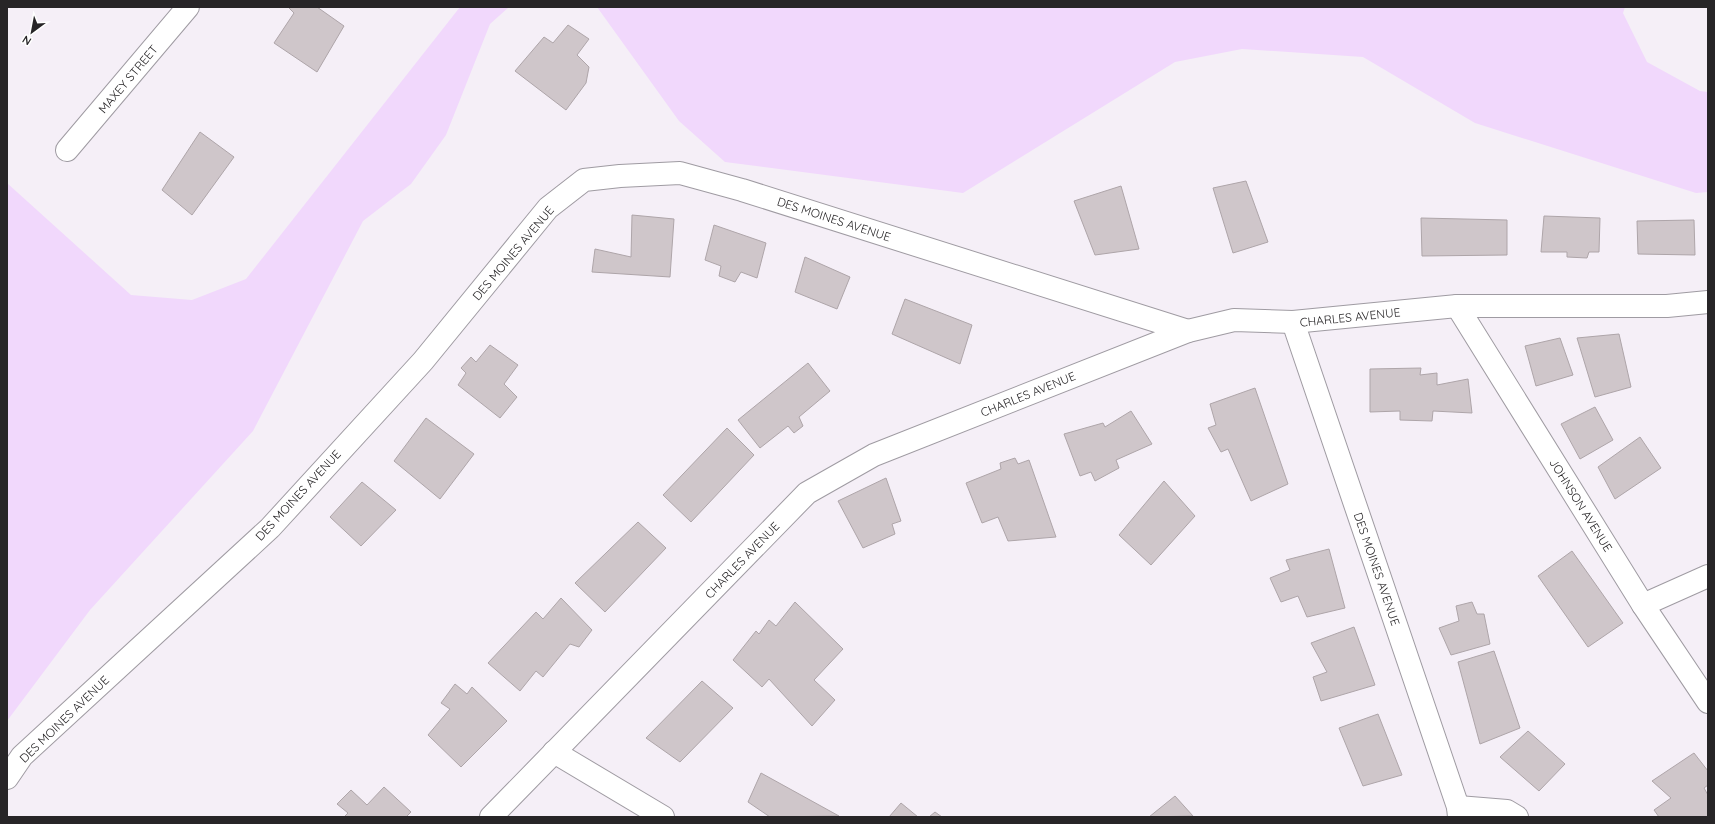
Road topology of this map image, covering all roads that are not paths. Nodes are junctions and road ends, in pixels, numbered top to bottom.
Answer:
1 (188, 7) edge
2 (67, 150) dead end
3 (1708, 302) edge
4 (1457, 306) junction
5 (1294, 322) junction
6 (1188, 331) junction
7 (1708, 576) edge
8 (1644, 605) junction
9 (1708, 702) edge
10 (554, 752) junction
11 (7, 778) edge
12 (1459, 812) edge
13 (491, 817) edge
14 (663, 817) edge
15 (1517, 817) edge

1 - 2 street, MAXEY STREET
3 - 4 street, CHARLES AVENUE
4 - 5 street, CHARLES AVENUE
4 - 8 street, JOHNSON AVENUE
5 - 6 street, CHARLES AVENUE
5 - 12 street, DES MOINES AVENUE
6 - 10 street, CHARLES AVENUE
6 - 11 street, DES MOINES AVENUE
7 - 8 street
8 - 9 street, JOHNSON AVENUE
10 - 13 street, CHARLES AVENUE
10 - 14 street
12 - 15 street

